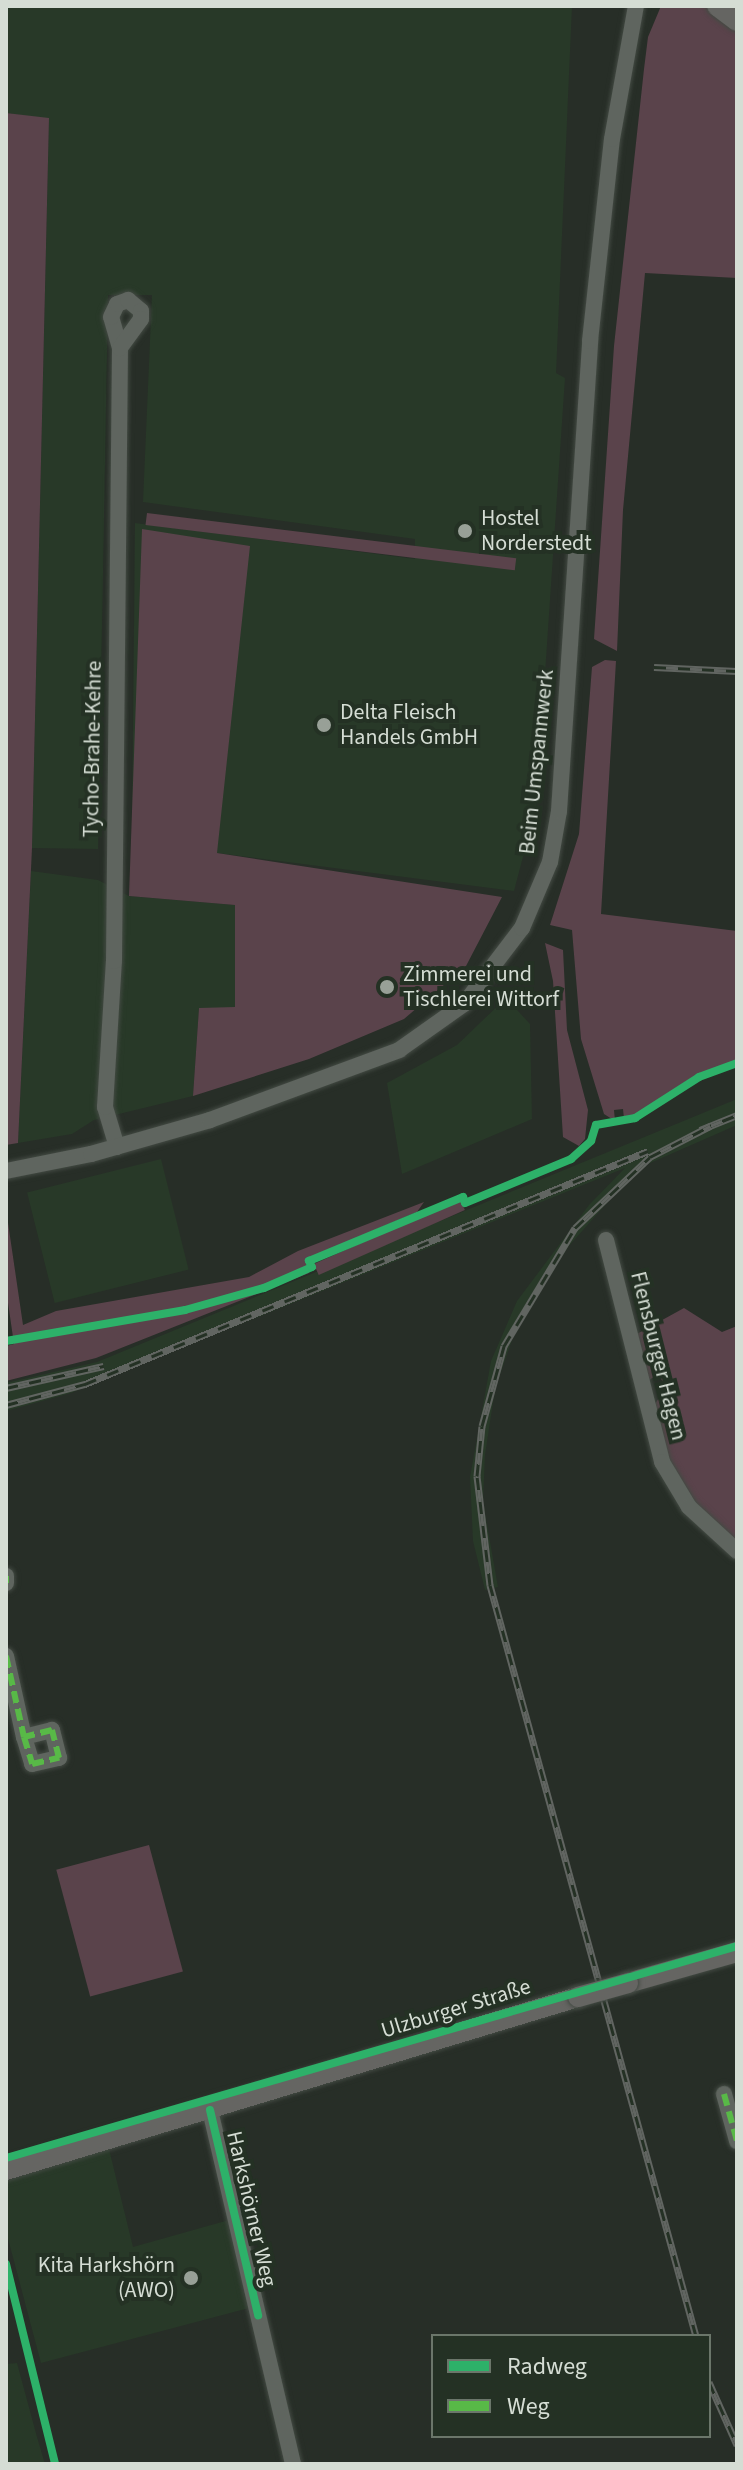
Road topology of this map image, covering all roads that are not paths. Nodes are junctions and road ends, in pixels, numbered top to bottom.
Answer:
1 (717, 6) edge
2 (636, 7) edge
3 (737, 21) edge
4 (120, 348) dead end
5 (117, 1147) junction
6 (6, 1171) edge
7 (606, 1240) dead end
8 (737, 1551) edge
9 (6, 1576) edge
10 (6, 1583) edge
11 (6, 1656) edge
12 (24, 1737) dead end
13 (737, 1952) edge
14 (724, 2094) dead end
15 (210, 2110) junction
16 (737, 2141) edge
17 (6, 2170) edge
18 (293, 2464) edge

1 - 3 main road
2 - 5 street, Beim Umspannwerk
4 - 5 street, Tycho-Brahe-Kehre
5 - 6 street, Beim Umspannwerk
7 - 8 street, Flensburger Hagen
9 - 10 street
11 - 12 street
13 - 15 main road, Ulzburger Straße, bridge
14 - 16 street
15 - 17 main road, Ulzburger Straße
15 - 18 street, Harkshörner Weg

